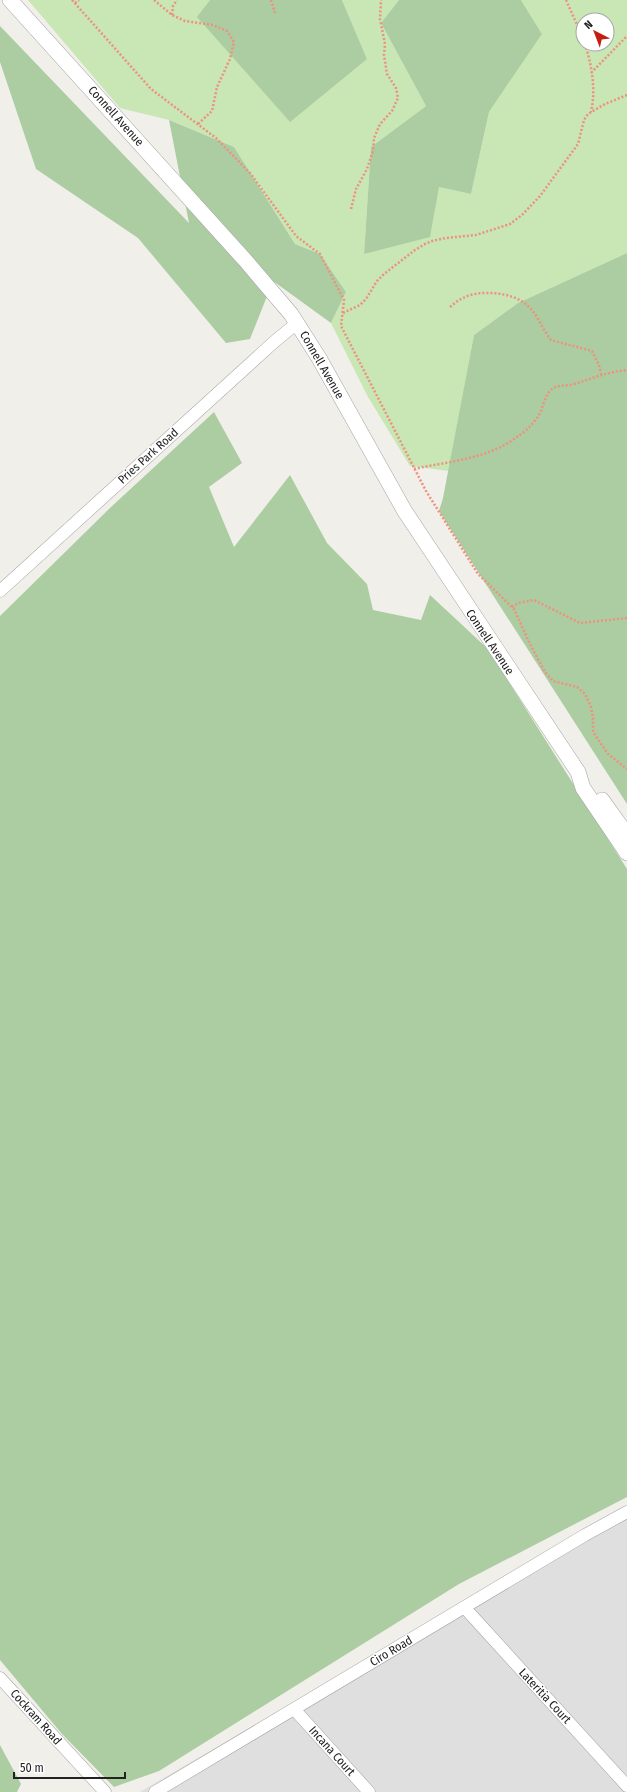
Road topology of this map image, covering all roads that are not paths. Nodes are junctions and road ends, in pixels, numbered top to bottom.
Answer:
1 (10, 0) edge
2 (297, 323) junction
3 (0, 591) edge
4 (578, 772) junction
5 (627, 836) edge
6 (627, 853) edge
7 (627, 1512) edge
8 (464, 1607) junction
9 (0, 1678) edge
10 (294, 1709) junction
11 (627, 1786) edge
12 (104, 1792) edge
13 (155, 1792) edge
14 (370, 1792) edge

1 - 2 street, Connell Avenue
2 - 3 street, Pries Park Road
2 - 4 street, Connell Avenue
4 - 5 street, Connell Avenue
4 - 6 street, Connell Avenue
7 - 8 street, Ciro Road
8 - 10 street, Ciro Road
8 - 11 street, Lateritia Court
9 - 12 street, Cockram Road
10 - 13 street, Ciro Road
10 - 14 street, Incana Court

